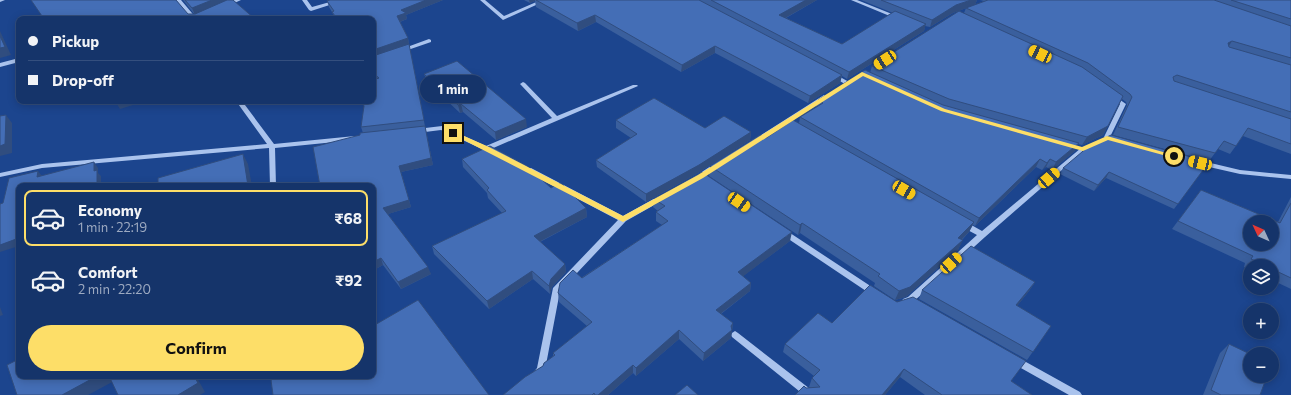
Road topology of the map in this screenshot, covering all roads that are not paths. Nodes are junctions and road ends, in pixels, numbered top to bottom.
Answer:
1 (178, 0) edge
2 (239, 0) edge
3 (304, 0) edge
4 (343, 0) edge
5 (482, 0) edge
6 (545, 0) edge
7 (853, 0) edge
8 (220, 8) edge
9 (191, 16) edge
10 (902, 20) edge
11 (429, 41) dead end
12 (394, 52) edge
13 (16, 61) edge
14 (0, 65) edge
15 (826, 72) edge
16 (523, 84) dead end
17 (635, 86) dead end
18 (841, 87) edge
19 (1107, 93) edge
20 (829, 94) edge
21 (242, 104) edge
22 (556, 119) junction
23 (786, 122) junction
24 (793, 126) edge
25 (411, 132) edge
26 (364, 136) edge
27 (1115, 140) edge
28 (272, 146) junction
29 (747, 147) edge
30 (1082, 147) edge
31 (487, 148) junction
32 (500, 156) edge
33 (1195, 162) edge
34 (720, 164) edge
35 (521, 166) edge
36 (0, 175) edge
37 (1291, 177) edge
38 (273, 183) edge
39 (688, 183) edge
40 (668, 194) edge
41 (623, 219) junction
42 (955, 219) edge
43 (778, 228) edge
44 (982, 235) junction
45 (881, 297) edge
46 (899, 304) edge
47 (735, 335) dead end
48 (1010, 357) edge
49 (528, 378) edge
50 (805, 393) edge
51 (1077, 395) edge

1 - 9 street
2 - 8 street
3 - 4 street
5 - 6 street
7 - 10 street
11 - 12 street
13 - 14 street
15 - 18 street
16 - 22 street
17 - 22 street
19 - 27 street
20 - 23 street
21 - 28 street
22 - 31 street
23 - 24 street
23 - 29 street
25 - 31 street
26 - 28 street
28 - 36 street
28 - 38 street
30 - 44 street
31 - 32 street
33 - 37 street
34 - 39 street
35 - 41 street
40 - 41 street
41 - 49 street
42 - 44 street
43 - 45 street
44 - 46 street
47 - 50 street
48 - 51 street

